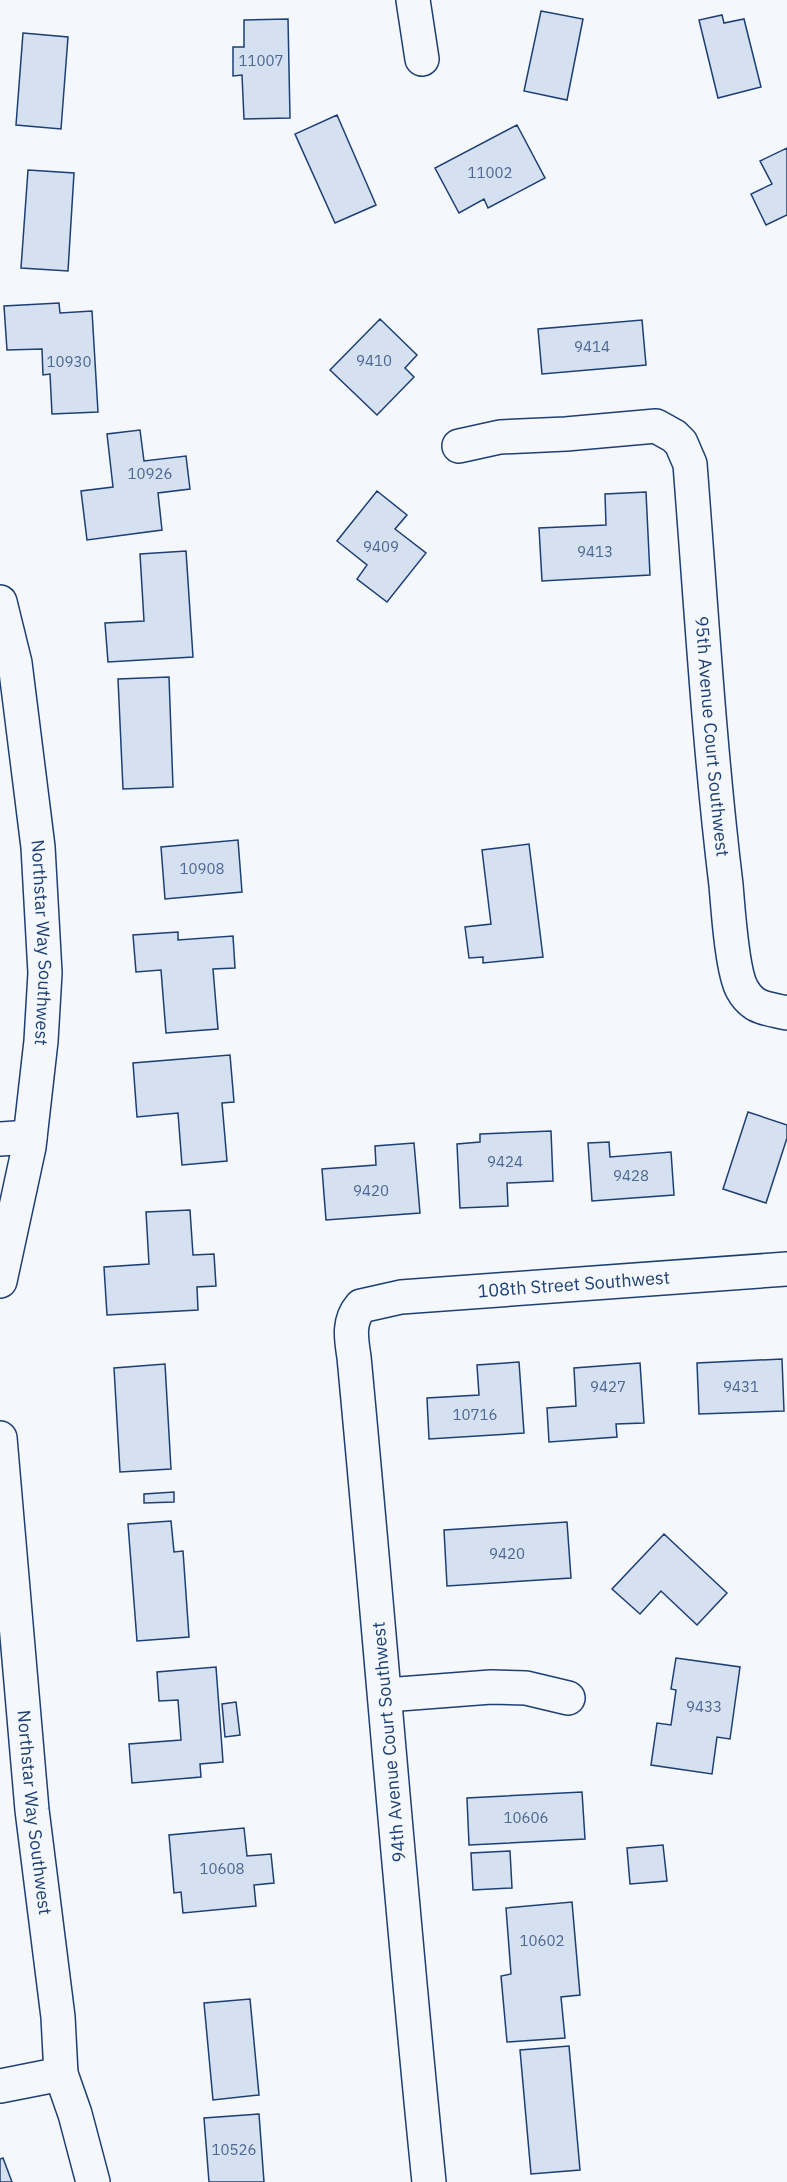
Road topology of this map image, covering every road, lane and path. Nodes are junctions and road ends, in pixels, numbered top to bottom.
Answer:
1 (413, 0) edge
2 (422, 59) dead end
3 (459, 446) dead end
4 (0, 602) edge
5 (787, 1013) edge
6 (15, 1138) edge
7 (787, 1269) edge
8 (0, 1281) edge
9 (361, 1306) joint
10 (0, 1438) edge
11 (8, 1610) edge
12 (386, 1695) junction
13 (568, 1698) dead end
14 (61, 2074) junction
15 (0, 2086) edge
16 (93, 2182) edge
17 (429, 2182) edge

1 - 2 street
3 - 5 street, 95th Avenue Court Southwest
4 - 6 street, Northstar Way Southwest
6 - 8 street, Northstar Way Southwest
7 - 9 street, 108th Street Southwest
9 - 12 street, 94th Avenue Court Southwest
10 - 11 street, Northstar Way Southwest
11 - 14 street, Northstar Way Southwest
12 - 13 street
12 - 17 street, 94th Avenue Court Southwest
14 - 15 street
14 - 16 street, Northstar Way Southwest

